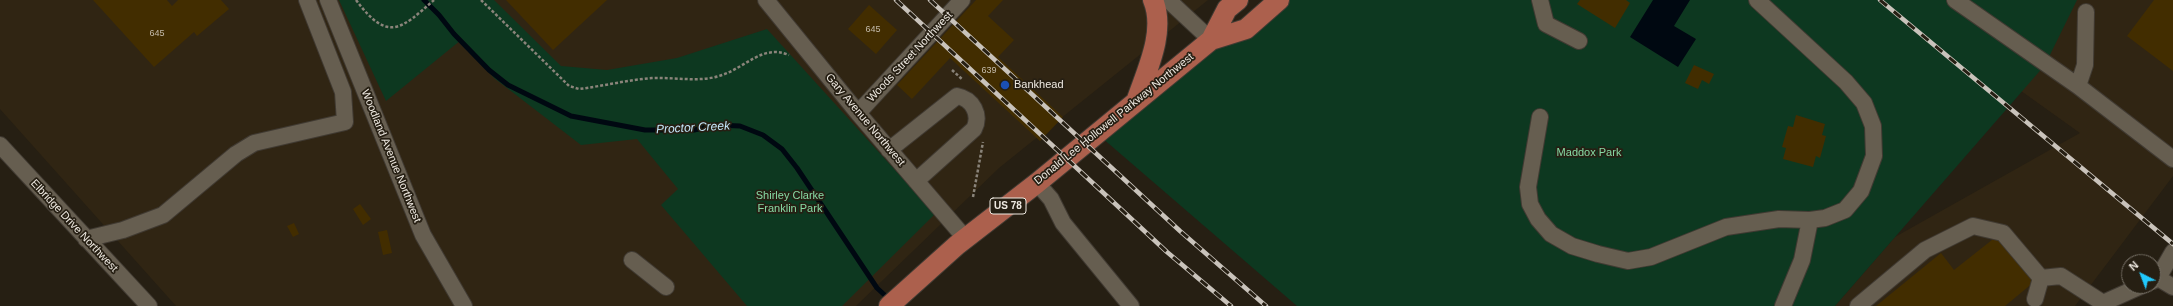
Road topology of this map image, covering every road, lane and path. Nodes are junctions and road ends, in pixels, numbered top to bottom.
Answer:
1 (307, 0) edge
2 (328, 0) edge
3 (356, 0) edge
4 (434, 0) edge
5 (481, 0) edge
6 (766, 0) edge
7 (962, 0) edge
8 (1153, 0) edge
9 (1168, 0) edge
10 (1238, 0) edge
11 (1279, 0) edge
12 (1540, 0) edge
13 (1757, 0) edge
14 (1955, 0) edge
15 (2086, 12) dead end
16 (1211, 40) junction
17 (1579, 41) dead end
18 (795, 57) dead end
19 (2078, 86) junction
20 (1137, 100) junction
21 (858, 113) junction
22 (1540, 117) dead end
23 (0, 145) edge
24 (889, 150) junction
25 (2173, 159) edge
26 (916, 181) junction
27 (1037, 183) junction
28 (1810, 220) junction
29 (965, 238) junction
30 (86, 239) junction
31 (2173, 252) edge
32 (632, 260) dead end
33 (2161, 272) edge
34 (2041, 278) junction
35 (2161, 282) edge
36 (666, 287) dead end
37 (2173, 287) edge
38 (2123, 294) edge
39 (2035, 300) dead end
40 (149, 306) edge
41 (464, 306) edge
42 (889, 306) edge
43 (1131, 306) edge
44 (1783, 306) edge
45 (1858, 306) edge

1 - 30 street
2 - 41 street, Woodland Avenue Northwest
3 - 4 path
5 - 18 path
6 - 21 street, Gary Avenue Northwest
7 - 21 street, Woods Street Northwest
8 - 20 main road
9 - 16 street
10 - 16 main road, Donald Lee Hollowell Parkway Northwest / US 78
11 - 16 main road, Donald Lee Hollowell Parkway Northwest / US 78
12 - 17 street
13 - 28 street
14 - 19 street
15 - 19 street
16 - 20 main road, Donald Lee Hollowell Parkway Northwest / US 78
19 - 25 street
20 - 27 main road, Donald Lee Hollowell Parkway Northwest / US 78
21 - 24 street, Gary Avenue Northwest
22 - 28 street
23 - 30 street, Elbridge Drive Northwest
24 - 26 street, Gary Avenue Northwest
24 - 26 street
26 - 29 street, Gary Avenue Northwest
27 - 29 main road, Donald Lee Hollowell Parkway Northwest / US 78
27 - 43 street
28 - 44 street
29 - 42 main road, Donald Lee Hollowell Parkway Northwest / US 78
30 - 40 street, Elbridge Drive Northwest
31 - 33 street
32 - 36 street
34 - 38 street
34 - 39 street
34 - 45 street
35 - 37 street

